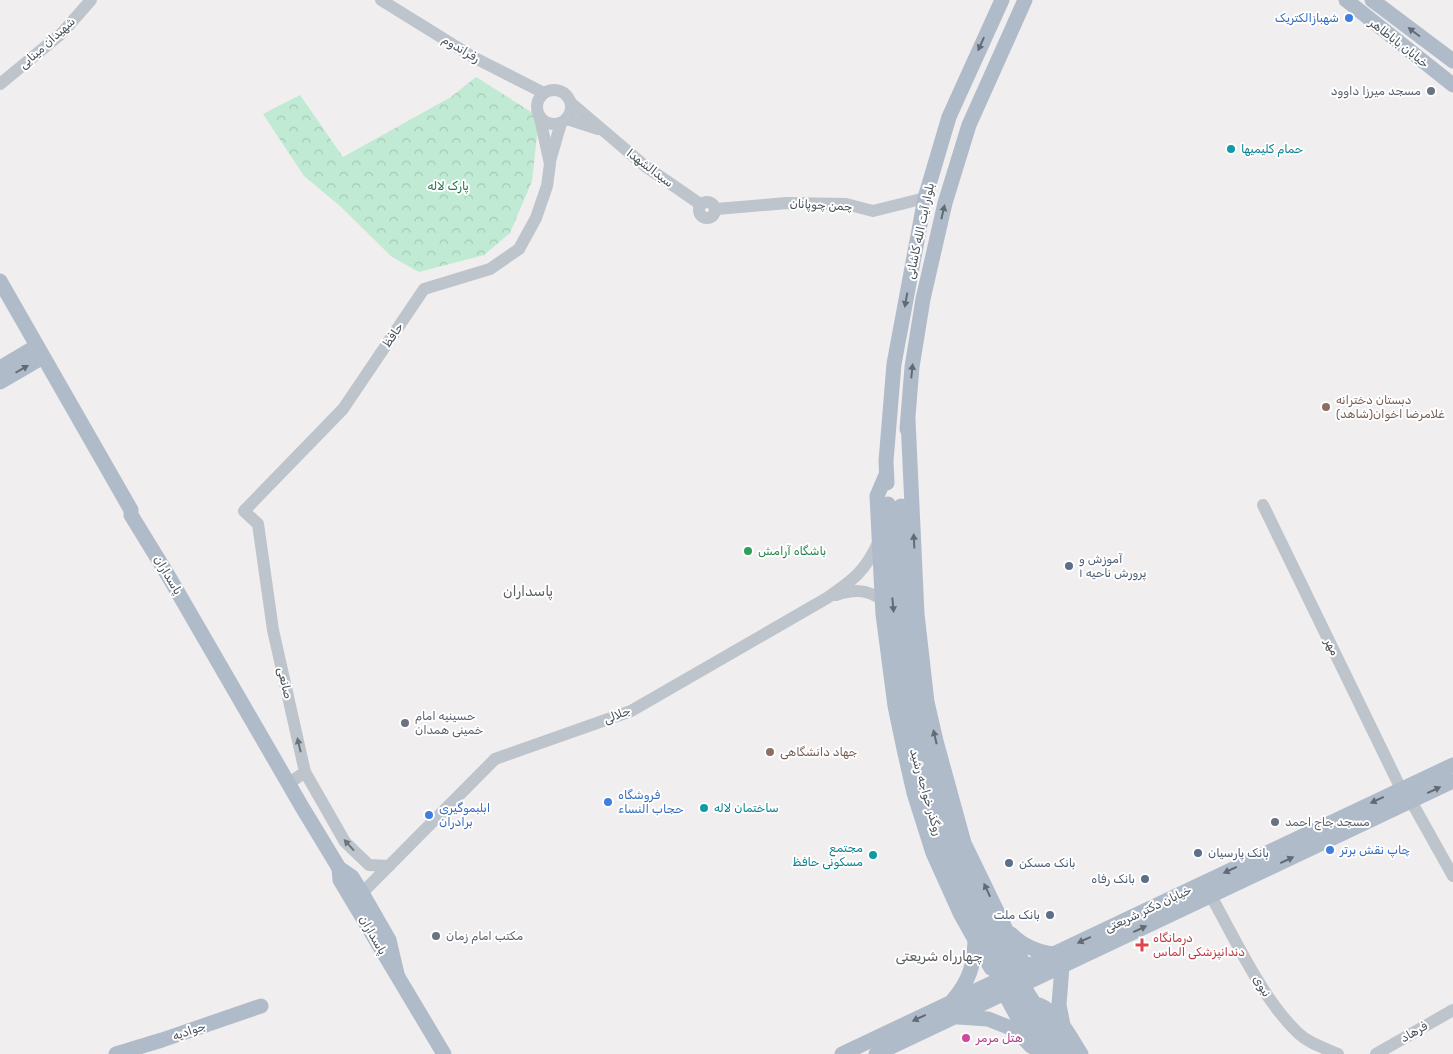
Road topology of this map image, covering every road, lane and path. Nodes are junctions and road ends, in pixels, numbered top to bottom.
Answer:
1 (92, 0) edge
2 (381, 0) edge
3 (1002, 0) edge
4 (1025, 0) edge
5 (1346, 0) edge
6 (1372, 0) edge
7 (1453, 61) edge
8 (517, 80) junction
9 (0, 84) edge
10 (1453, 85) edge
11 (544, 93) junction
12 (571, 103) junction
13 (539, 112) junction
14 (564, 121) junction
15 (602, 130) junction
16 (550, 164) junction
17 (924, 198) junction
18 (716, 209) joint
19 (0, 281) edge
20 (40, 352) junction
21 (0, 368) edge
22 (0, 382) edge
23 (908, 420) junction
24 (886, 475) junction
25 (895, 505) junction
26 (1263, 505) dead end
27 (879, 542) junction
28 (265, 573) joint
29 (827, 598) junction
30 (882, 600) junction
31 (1453, 765) edge
32 (306, 772) junction
33 (1453, 781) edge
34 (288, 784) junction
35 (1401, 789) junction
36 (1411, 801) junction
37 (389, 866) junction
38 (339, 868) junction
39 (1453, 876) edge
40 (362, 893) junction
41 (1211, 896) junction
42 (1006, 931) junction
43 (975, 940) junction
44 (1058, 960) junction
45 (1029, 973) junction
46 (397, 974) junction
47 (1001, 987) junction
48 (261, 1006) dead end
49 (953, 1009) junction
50 (1453, 1010) edge
51 (1063, 1026) junction
52 (1042, 1053) edge
53 (116, 1054) edge
54 (444, 1054) edge
55 (842, 1054) edge
56 (876, 1054) edge
57 (1066, 1054) edge
58 (1081, 1054) edge
59 (1338, 1054) edge
60 (1376, 1054) edge

1 - 9 street, شهیدان مینایی
2 - 8 street, رفراندوم
3 -> 17 main road, بلوار آیت الله کاشانی
23 -> 4 main road, بلوار آیت الله کاشانی
5 - 10 main road, خیابان باباطاهر
7 -> 6 main road, خیابان باباطاهر
8 - 11 street, رفراندوم
8 - 13 street
11 - 12 street
11 - 13 street
12 - 14 street
12 - 15 street, سیدالشهدا
13 - 14 street
13 - 16 street, حافظ
14 - 15 street
14 - 16 street
15 - 18 street, سیدالشهدا
16 - 28 street, حافظ
17 - 18 street, چمن چوپانان
17 -> 24 main road, بلوار آیت الله کاشانی
19 - 20 main road, پاسداران
20 - 21 main road
22 -> 20 main road
20 - 34 main road, پاسداران
23 - 25 main road
42 -> 23 main road
24 - 25 main road
24 - 27 main road
25 -> 52 main road, روگذر خواجه رشید, bridge
25 - 57 main road, روگذر خواجه رشید, bridge
26 - 35 street, مهر
27 - 29 street, جلالی
27 - 30 main road
32 -> 28 street, صانعی
29 - 30 street
29 - 37 street, جلالی
30 - 43 main road
31 - 35 main road, خیابان دکتر شریعتی
32 - 34 street
37 -> 32 street, صانعی
36 -> 33 main road, خیابان دکتر شریعتی
34 - 38 main road, پاسداران
35 -> 44 main road, خیابان دکتر شریعتی
36 - 39 street
41 -> 36 main road, خیابان دکتر شریعتی
37 - 40 street, جلالی
38 - 40 main road, پاسداران
38 - 46 main road, پاسداران
40 - 46 main road, پاسداران
44 -> 41 main road, خیابان دکتر شریعتی
41 - 59 street, نبوی
42 - 43 main road
42 - 44 main road
42 - 45 main road
43 - 49 main road
44 - 45 main road, خیابان دکتر شریعتی
44 - 51 main road
45 - 47 main road, خیابان دکتر شریعتی
46 - 54 main road, پاسداران
47 - 49 main road, خیابان دکتر شریعتی
47 - 52 main road
48 - 53 main road, جوادیه
49 - 52 main road
49 -> 55 main road, خیابان دکتر شریعتی
49 - 56 main road, خیابان دکتر شریعتی
50 - 60 street, فرهاد
51 - 52 main road
51 - 58 main road

